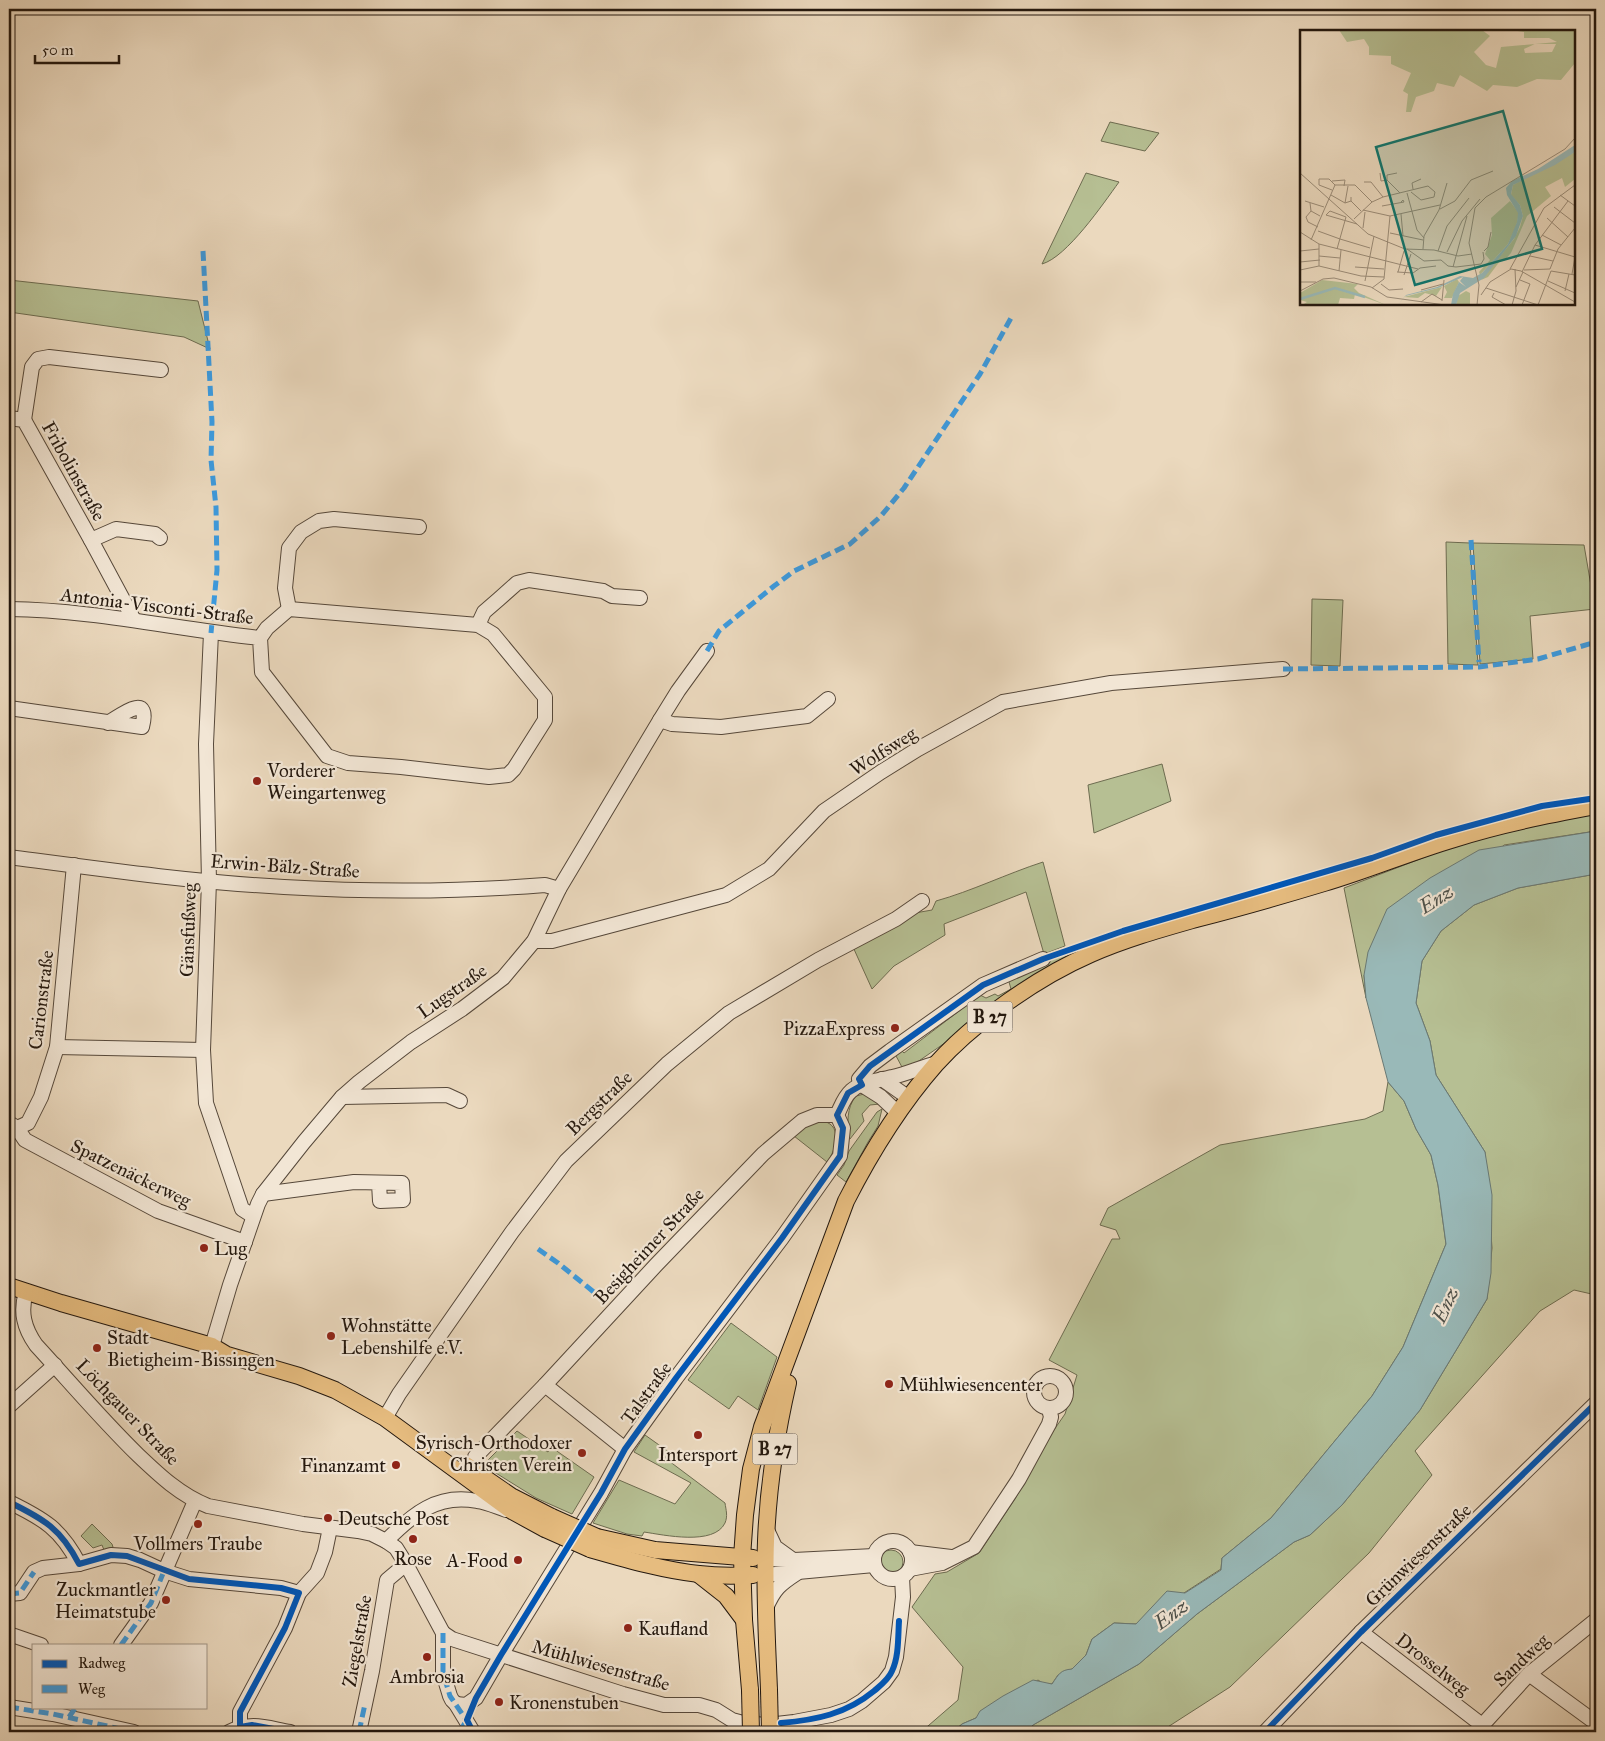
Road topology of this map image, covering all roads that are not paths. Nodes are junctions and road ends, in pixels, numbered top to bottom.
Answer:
1 (161, 370) dead end
2 (9, 418) edge
3 (24, 420) junction
4 (419, 527) dead end
5 (160, 538) dead end
6 (91, 540) junction
7 (640, 598) dead end
8 (9, 609) edge
9 (290, 609) junction
10 (134, 620) junction
11 (478, 625) junction
12 (211, 633) junction
13 (260, 638) junction
14 (707, 651) dead end
15 (1283, 669) dead end
16 (828, 699) dead end
17 (9, 708) edge
18 (660, 720) junction
19 (108, 723) dead end
20 (1596, 806) edge
21 (9, 857) edge
22 (74, 865) junction
23 (209, 881) junction
24 (560, 890) junction
25 (922, 900) dead end
26 (534, 941) junction
27 (1043, 959) dead end
28 (57, 1047) junction
29 (203, 1050) junction
30 (880, 1059) junction
31 (937, 1064) junction
32 (888, 1078) junction
33 (862, 1085) junction
34 (342, 1097) junction
35 (908, 1098) junction
36 (460, 1101) dead end
37 (898, 1113) junction
38 (837, 1115) junction
39 (13, 1126) edge
40 (379, 1184) dead end
41 (263, 1194) junction
42 (253, 1216) junction
43 (245, 1242) junction
44 (9, 1286) edge
45 (26, 1292) junction
46 (798, 1334) junction
47 (212, 1346) junction
48 (55, 1365) junction
49 (545, 1385) junction
50 (1596, 1403) edge
51 (9, 1406) edge
52 (1049, 1409) dead end
53 (387, 1414) junction
54 (625, 1449) junction
55 (475, 1457) dead end
56 (475, 1479) junction
57 (195, 1501) junction
58 (9, 1502) edge
59 (512, 1511) junction
60 (549, 1523) junction
61 (330, 1528) junction
62 (767, 1530) junction
63 (386, 1541) junction
64 (593, 1543) junction
65 (910, 1552) junction
66 (708, 1554) junction
67 (742, 1557) junction
68 (951, 1557) junction
69 (874, 1560) junction
70 (79, 1564) junction
71 (406, 1564) junction
72 (798, 1565) junction
73 (765, 1567) junction
74 (164, 1571) junction
75 (698, 1574) junction
76 (742, 1575) junction
77 (901, 1576) junction
78 (299, 1593) junction
79 (9, 1594) edge
80 (766, 1609) junction
81 (744, 1620) junction
82 (1596, 1620) edge
83 (1361, 1632) junction
84 (443, 1633) junction
85 (9, 1634) edge
86 (38, 1644) edge
87 (122, 1644) edge
88 (501, 1655) junction
89 (1529, 1674) junction
90 (476, 1698) junction
91 (456, 1704) junction
92 (9, 1707) edge
93 (72, 1712) edge
94 (1596, 1723) edge
95 (467, 1728) edge
96 (235, 1729) edge
97 (1479, 1729) edge
98 (134, 1732) edge
99 (290, 1732) edge
100 (359, 1732) edge
101 (751, 1732) edge
102 (770, 1732) edge
103 (1265, 1732) edge

1 - 3 street, Fribolinstraße
2 - 3 street, Fribolinstraße
3 - 6 street, Fribolinstraße
4 - 9 street
5 - 6 street, Fribolinstraße
6 - 10 street, Fribolinstraße
7 - 11 street
8 - 10 street, Antonia-Visconti-Straße
9 - 11 street
9 - 13 street, Antonia-Visconti-Straße
10 - 12 street, Antonia-Visconti-Straße
11 - 13 street
12 - 13 street, Antonia-Visconti-Straße
12 - 23 street, Gänsfußweg
14 - 18 street, Lugstraße
15 - 26 street, Wolfsweg
16 - 18 street
17 - 19 street
18 - 24 street, Lugstraße
20 - 31 main road, B 27
21 - 22 street, Erwin-Bälz-Straße
22 - 23 street, Erwin-Bälz-Straße
22 - 28 street, Carionstraße
23 - 24 street, Erwin-Bälz-Straße
23 - 29 street, Gänsfußweg
24 - 26 street, Lugstraße
25 - 53 street, Bergstraße
26 - 34 street, Lugstraße
27 - 30 street
28 - 29 street
28 - 39 street, Carionstraße
29 - 42 street, Gänsfußweg
30 - 32 street
30 - 33 street
31 - 32 street
31 - 35 main road, B 27
32 - 33 street
32 - 35 street
33 - 37 street
33 - 38 street
34 - 36 street
34 - 41 street, Lugstraße
35 - 37 main road, B 27
37 - 46 main road, B 27
38 - 49 street, Besigheimer Straße
38 - 54 street, Talstraße
39 - 43 street, Spatzenäckerweg
40 - 41 street
41 - 42 street, Lugstraße
42 - 43 street, Lugstraße
43 - 47 street, Lugstraße
44 - 45 main road
45 - 47 main road
45 - 48 street, Löchgauer Straße
46 - 62 main road, B 27
46 - 67 main road, B 27
47 - 53 main road
48 - 51 street
48 - 57 street, Löchgauer Straße
49 - 54 street
49 - 55 street, Besigheimer Straße
50 - 83 street, Grünwiesenstraße
52 - 68 street
53 - 56 main road
54 - 88 street, Talstraße
56 - 59 main road
56 - 60 main road
57 - 61 street, Löchgauer Straße
57 - 74 street
58 - 70 street
59 - 60 main road
59 - 63 street
60 - 64 main road, bridge
61 - 63 street, Löchgauer Straße
61 - 78 street
62 - 72 street
62 - 73 main road, B 27
63 - 71 street, Löchgauer Straße
64 - 66 main road
64 - 75 main road
65 - 68 street
65 - 69 street
65 - 77 street, Mühlwiesenstraße
66 - 67 main road
66 - 75 main road
67 - 73 main road
67 - 76 main road, B 27
68 - 77 street
69 - 72 street
69 - 77 street
70 - 74 street
70 - 79 street
71 - 84 street, Löchgauer Straße
71 - 100 street, Ziegelstraße
72 - 73 street
72 - 80 street
73 - 76 main road
73 - 80 main road, B 27
74 - 78 street
74 - 87 street
75 - 76 main road
75 - 81 main road
76 - 81 main road, B 27
77 - 88 street, Mühlwiesenstraße
78 - 96 street
80 - 102 main road, B 27, bridge
81 - 101 main road, B 27, bridge
82 - 89 street, Sandweg
83 - 97 street, Drosselweg
83 - 103 street, Grünwiesenstraße
84 - 88 street, Mühlwiesenstraße
84 - 91 street
85 - 86 street
88 - 90 street, Talstraße
89 - 94 street
89 - 97 street, Sandweg
90 - 91 street
90 - 95 street, Talstraße
91 - 95 street
92 - 93 street
93 - 98 street
96 - 99 street

